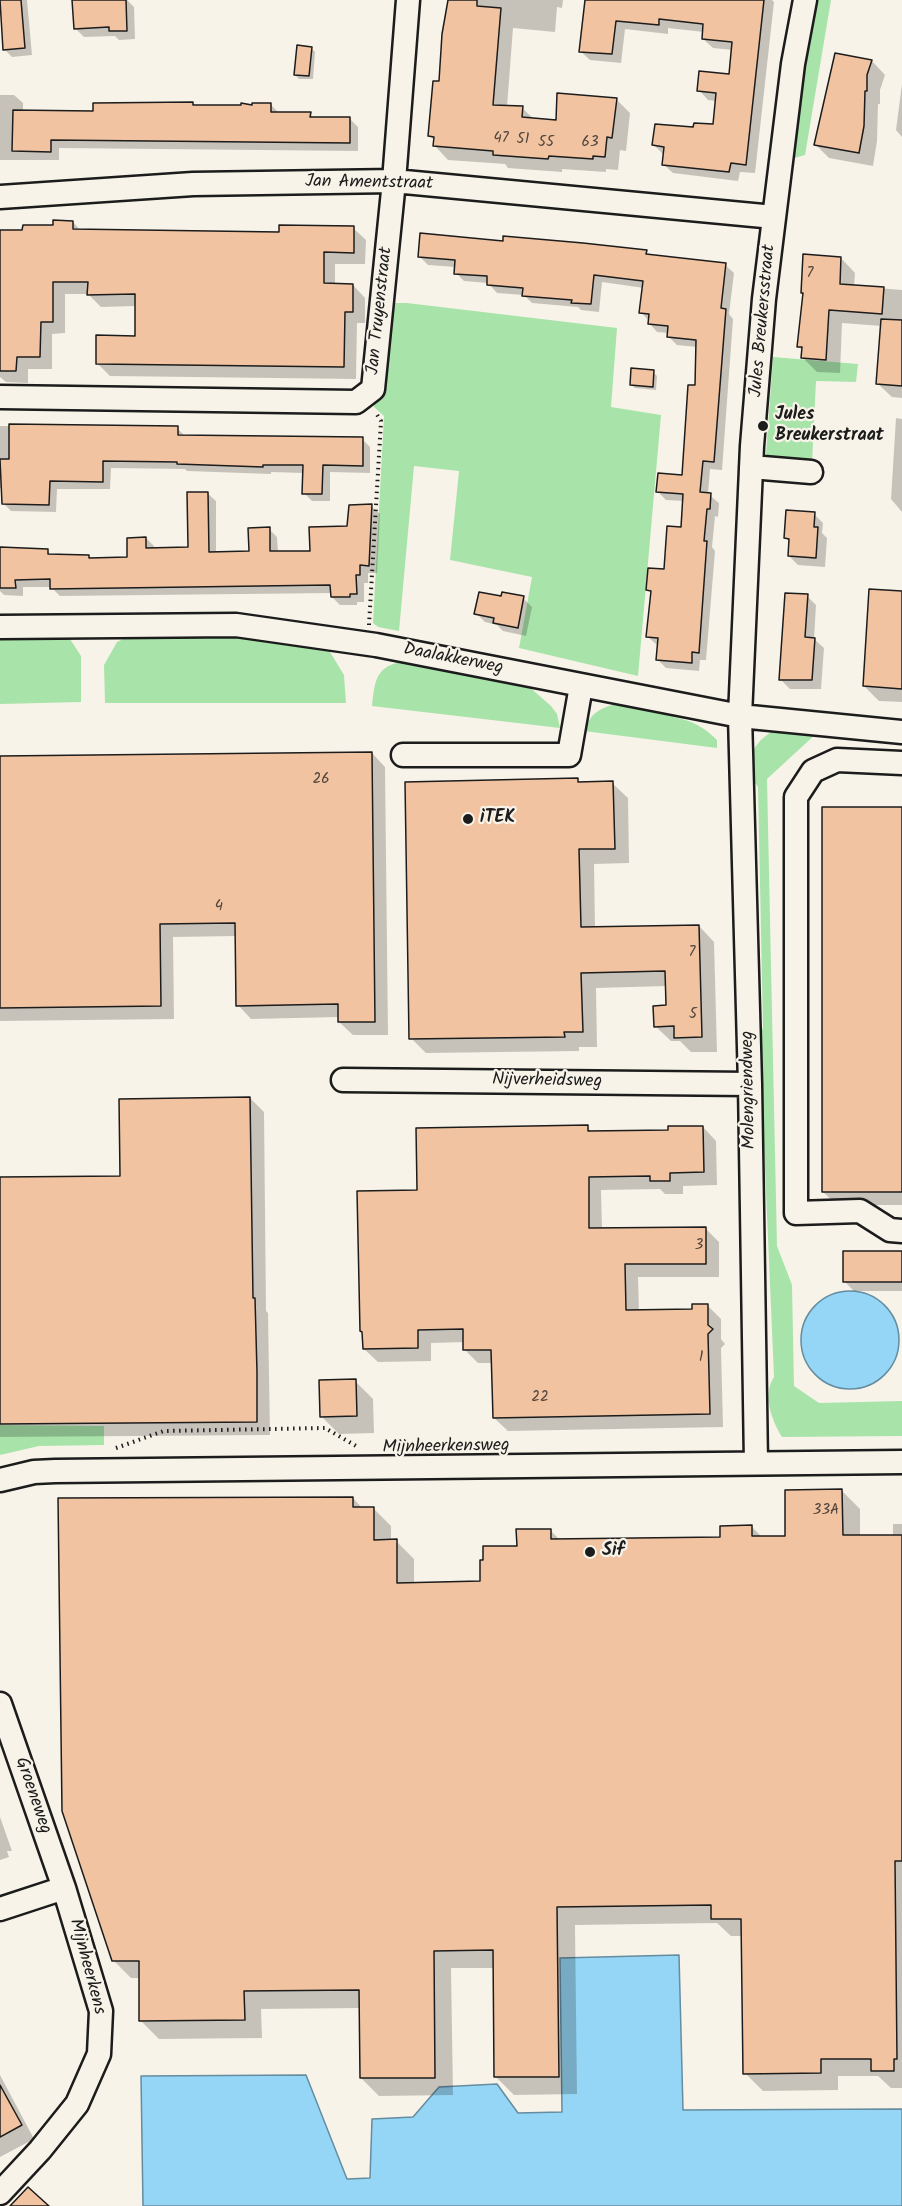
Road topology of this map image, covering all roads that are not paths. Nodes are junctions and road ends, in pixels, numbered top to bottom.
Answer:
1 (408, 0) edge
2 (805, 0) edge
3 (394, 181) junction
4 (0, 197) edge
5 (774, 217) junction
6 (0, 397) edge
7 (752, 466) junction
8 (812, 472) dead end
9 (0, 627) edge
10 (581, 686) junction
11 (740, 716) junction
12 (902, 732) edge
13 (403, 755) dead end
14 (902, 763) edge
15 (343, 1080) dead end
16 (750, 1084) junction
17 (902, 1231) edge
18 (902, 1462) edge
19 (756, 1463) junction
20 (0, 1480) edge
21 (0, 1704) edge
22 (64, 1888) junction
23 (0, 1909) edge
24 (0, 2193) edge

1 - 3 street, Jan Truyenstraat
2 - 5 street, Jules Breukersstraat
3 - 4 street, Jan Amentstraat
3 - 5 street, Jan Amentstraat
3 - 6 street, Jan Truyenstraat
5 - 7 street, Jules Breukersstraat
7 - 8 street
7 - 11 street, Jules Breukersstraat
9 - 10 street, Daalakkerweg
10 - 11 street, Daalakkerweg
10 - 13 street
11 - 12 street, Daalakkerweg
11 - 16 street, Molengriendweg
14 - 17 street
15 - 16 street, Nijverheidsweg
16 - 19 street, Molengriendweg
18 - 19 street, Mijnheerkensweg
19 - 20 street, Mijnheerkensweg
21 - 22 street, Groeneweg
22 - 23 street
22 - 24 street, Mijnheerkens

